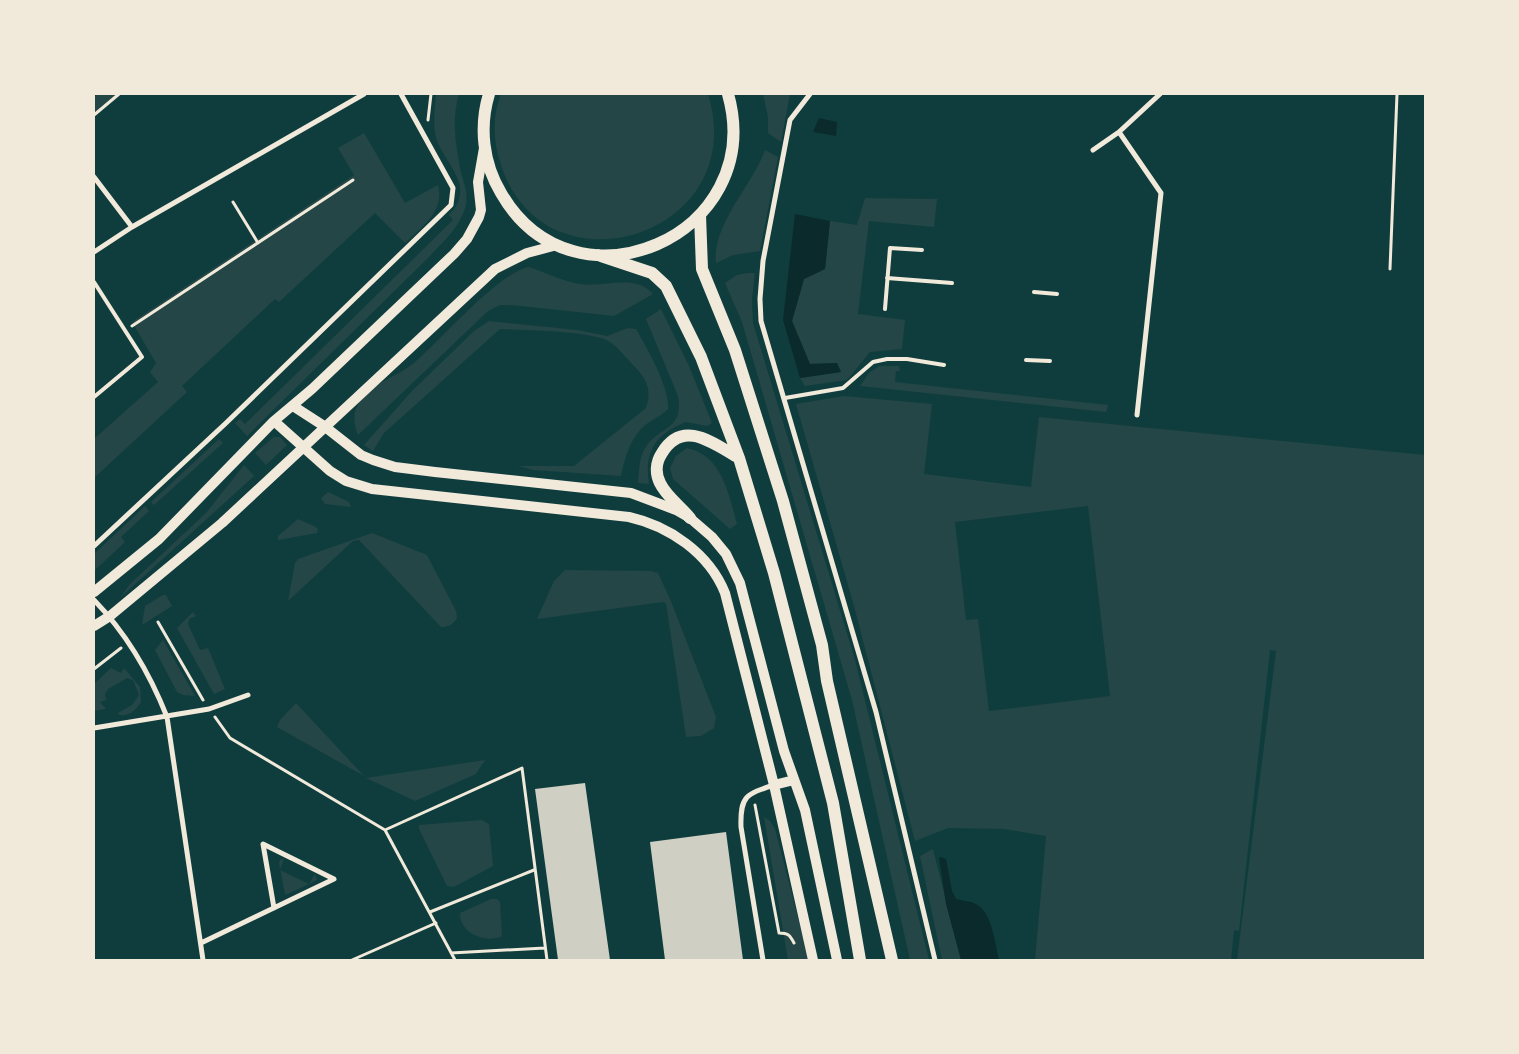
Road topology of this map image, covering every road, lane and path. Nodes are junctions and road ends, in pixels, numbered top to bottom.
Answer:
1 (119, 94) edge
2 (361, 94) edge
3 (402, 94) edge
4 (431, 94) edge
5 (489, 94) edge
6 (728, 94) edge
7 (732, 94) edge
8 (810, 94) edge
9 (1160, 94) edge
10 (1397, 94) edge
11 (732, 108) junction
12 (94, 115) edge
13 (1119, 132) junction
14 (426, 140) junction
15 (484, 147) junction
16 (1093, 150) dead end
17 (94, 177) edge
18 (353, 180) dead end
19 (233, 202) dead end
20 (700, 215) junction
21 (132, 227) junction
22 (258, 243) junction
23 (557, 245) junction
24 (922, 250) dead end
25 (94, 252) edge
26 (598, 255) junction
27 (1390, 269) dead end
28 (887, 278) junction
29 (94, 282) edge
30 (952, 283) dead end
31 (1034, 292) dead end
32 (1057, 294) dead end
33 (885, 310) dead end
34 (125, 330) junction
35 (1026, 360) dead end
36 (1050, 361) dead end
37 (944, 365) dead end
38 (94, 397) edge
39 (785, 398) junction
40 (293, 406) junction
41 (1137, 415) dead end
42 (274, 421) junction
43 (324, 426) junction
44 (303, 447) junction
45 (739, 458) junction
46 (690, 518) junction
47 (94, 546) edge
48 (94, 592) edge
49 (94, 600) edge
50 (110, 616) junction
51 (158, 622) dead end
52 (94, 626) edge
53 (127, 642) junction
54 (94, 669) edge
55 (248, 695) dead end
56 (208, 709) junction
57 (167, 717) junction
58 (94, 728) edge
59 (794, 780) junction
60 (774, 785) junction
61 (752, 792) junction
62 (385, 830) junction
63 (534, 870) junction
64 (274, 908) junction
65 (430, 912) junction
66 (436, 923) junction
67 (201, 943) junction
68 (545, 948) junction
69 (797, 951) dead end
70 (451, 953) junction
71 (203, 960) edge
72 (352, 960) edge
73 (455, 960) edge
74 (547, 960) edge
75 (763, 960) edge
76 (813, 960) edge
77 (837, 960) edge
78 (860, 960) edge
79 (892, 960) edge
80 (935, 960) edge

1 - 12 path
2 - 21 street
3 - 14 street
4 - 14 path
5 - 15 main road
6 - 11 main road
7 - 11 main road
8 - 39 street
9 - 13 street
10 - 27 path
11 - 20 main road
13 - 16 street
13 - 41 street
14 - 47 street
15 - 23 main road
15 - 40 main road
17 - 21 street
18 - 22 path
19 - 22 path
20 - 26 main road
20 - 79 main road
21 - 25 street
22 - 34 path
23 - 26 main road
23 - 43 main road
24 - 28 lane
26 - 45 main road
28 - 30 lane
28 - 33 lane
29 - 34 lane
31 - 32 lane
34 - 38 lane
35 - 36 lane
37 - 39 lane
39 - 80 street
40 - 42 main road
40 - 43 main road
42 - 44 main road
42 - 48 main road
43 - 44 main road
43 - 46 main road
44 - 50 main road
44 - 60 main road
45 - 46 main road
45 - 78 main road
46 - 59 main road
49 - 50 street
50 - 52 main road
50 - 53 street
51 - 56 path
53 - 54 path
53 - 57 street
55 - 56 street
56 - 57 street
56 - 62 path
57 - 58 street
57 - 67 street
59 - 60 main road
59 - 77 main road
60 - 61 street
60 - 76 main road
61 - 69 path
61 - 75 street
62 - 63 path
62 - 65 path
63 - 65 path
63 - 68 path
64 - 64 street
64 - 67 street
65 - 66 path
66 - 70 path
66 - 72 path
67 - 71 street
68 - 70 path
68 - 74 path
70 - 73 path

